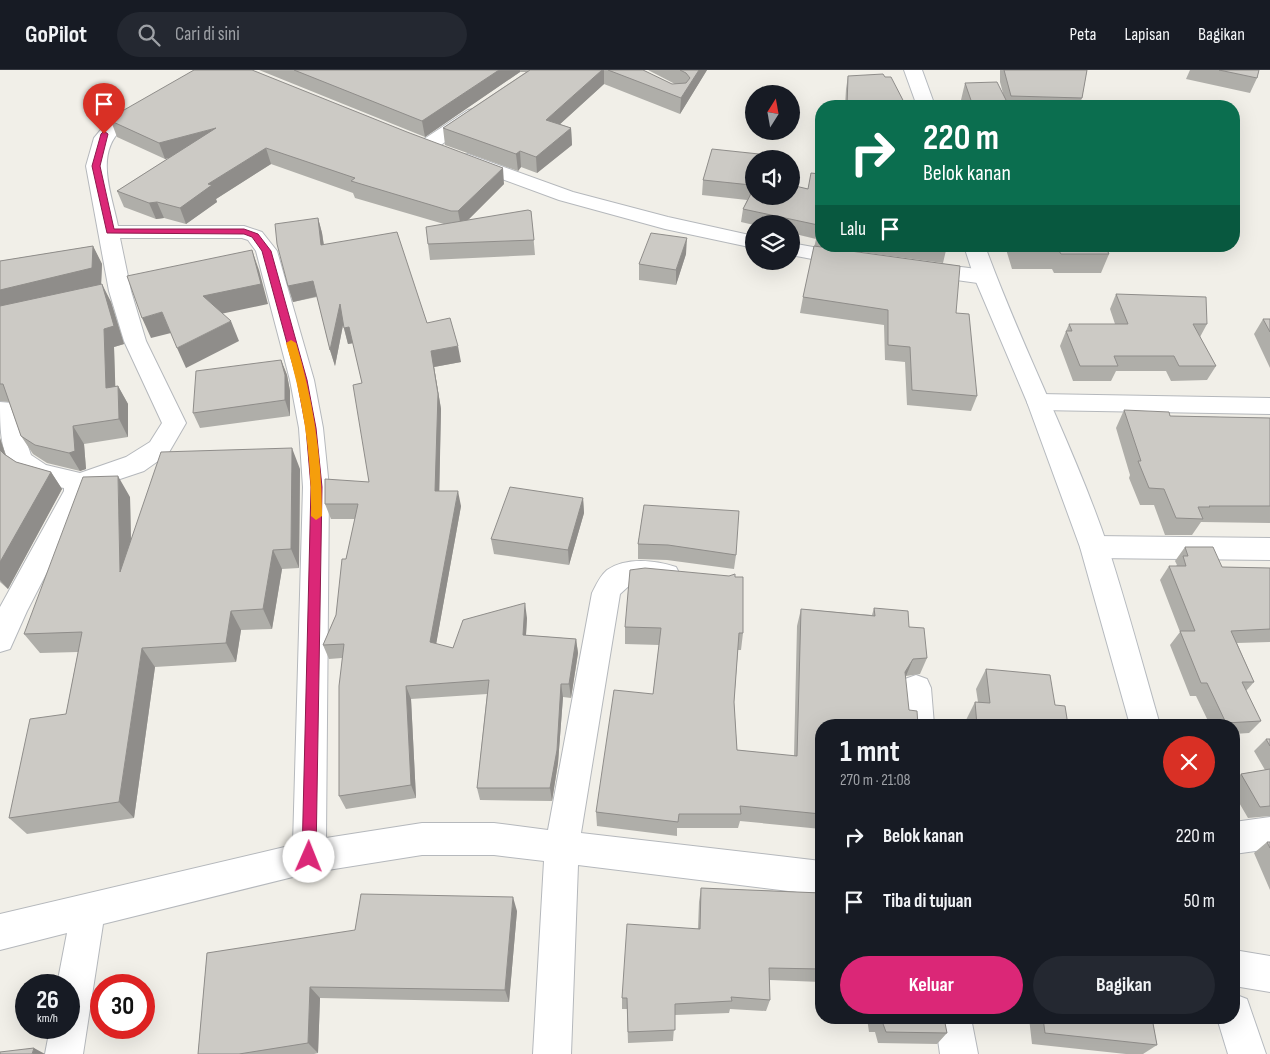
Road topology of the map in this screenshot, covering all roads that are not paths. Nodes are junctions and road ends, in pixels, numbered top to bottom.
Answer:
1 (210, 70) edge
2 (913, 70) edge
3 (924, 100) edge
4 (486, 106) edge
5 (110, 232) junction
6 (745, 240) edge
7 (800, 251) edge
8 (976, 252) edge
9 (872, 263) edge
10 (900, 267) edge
11 (985, 277) junction
12 (1039, 402) junction
13 (1270, 406) edge
14 (4, 409) edge
15 (76, 484) junction
16 (1094, 547) junction
17 (1270, 549) edge
18 (694, 578) edge
19 (0, 640) edge
20 (916, 688) dead end
21 (919, 719) edge
22 (1143, 719) edge
23 (1270, 833) edge
24 (1240, 837) edge
25 (562, 846) junction
26 (309, 857) junction
27 (815, 877) edge
28 (88, 911) junction
29 (0, 932) edge
30 (1240, 969) edge
31 (77, 974) edge
32 (1270, 974) edge
33 (954, 1024) edge
34 (1238, 1024) edge
35 (66, 1039) edge
36 (64, 1054) edge
37 (552, 1054) edge
38 (959, 1054) edge
39 (1247, 1054) edge

1 - 5 street
2 - 3 street
4 - 6 street
5 - 15 street
5 - 26 street
7 - 9 street
8 - 11 street
10 - 11 street
11 - 12 street
12 - 13 street
12 - 16 street
14 - 15 street
15 - 19 street
16 - 17 street
16 - 22 street
18 - 25 street
20 - 21 street
23 - 24 street
25 - 26 street
25 - 27 street
25 - 37 street
26 - 28 street
28 - 29 street
28 - 31 street
30 - 32 street
33 - 38 street
34 - 39 street
35 - 36 street

